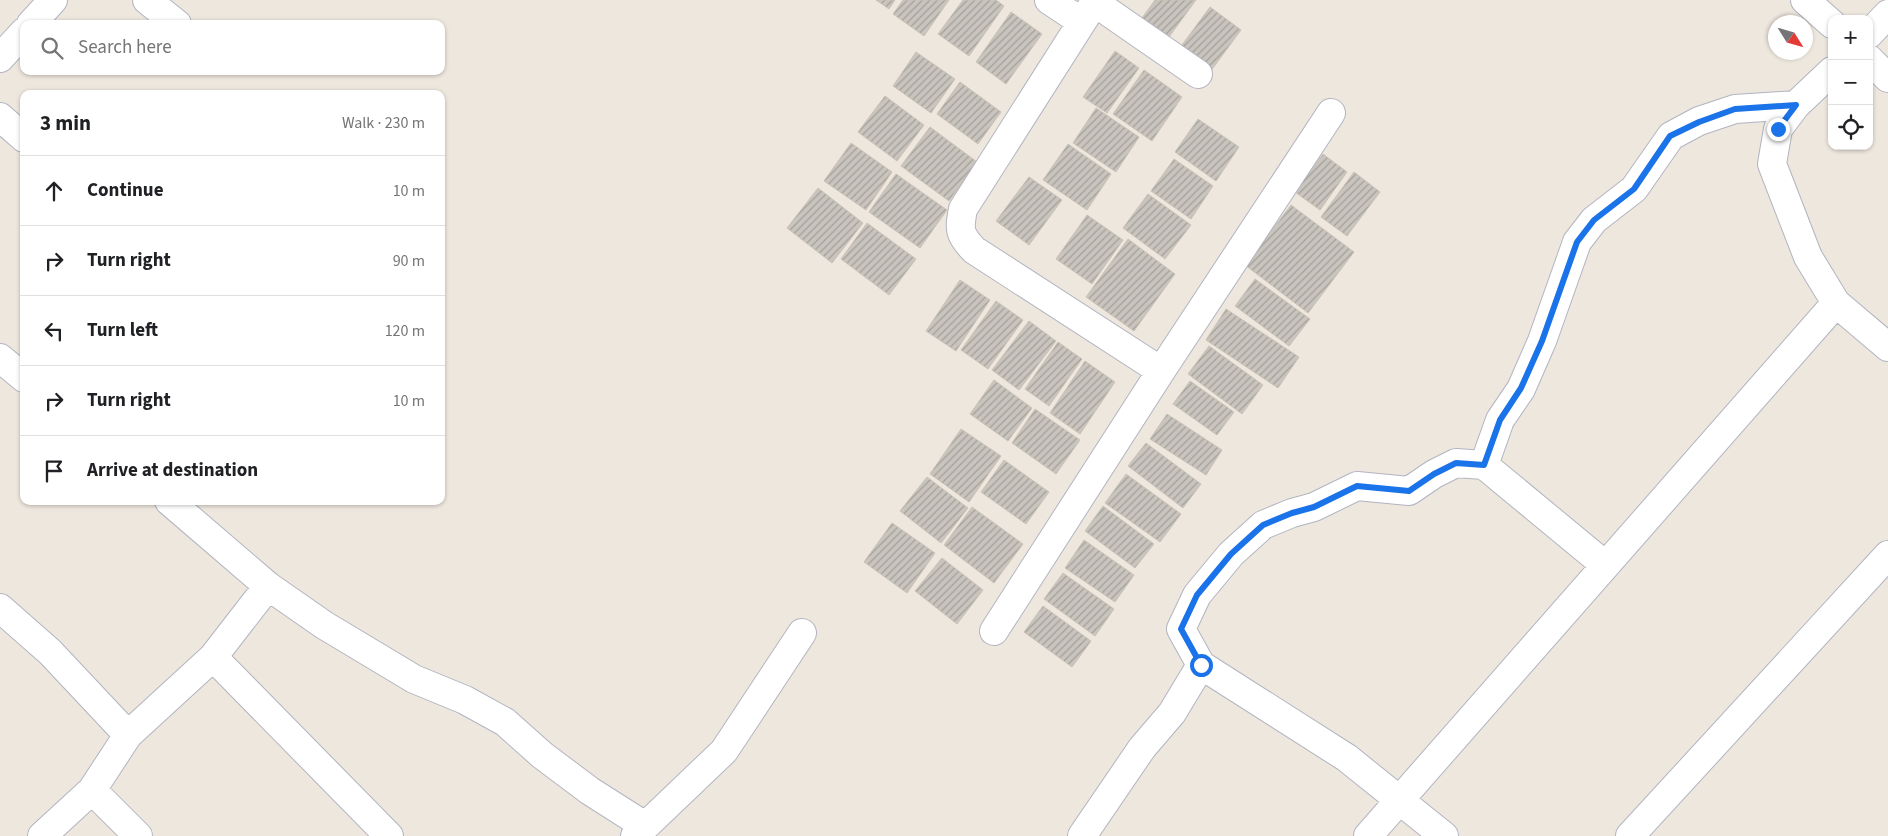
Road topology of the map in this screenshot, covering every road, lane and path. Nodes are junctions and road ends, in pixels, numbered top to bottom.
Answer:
1 (53, 0) edge
2 (147, 0) edge
3 (1049, 0) edge
4 (1805, 0) edge
5 (1091, 8) edge
6 (1888, 14) edge
7 (35, 20) edge
8 (172, 20) edge
9 (1828, 20) edge
10 (1873, 30) edge
11 (20, 36) edge
12 (0, 58) edge
13 (1870, 60) edge
14 (1198, 74) dead end
15 (1828, 75) edge
16 (1888, 78) edge
17 (1796, 105) junction
18 (1331, 113) dead end
19 (0, 117) edge
20 (20, 134) edge
21 (1836, 302) junction
22 (1888, 347) edge
23 (0, 358) edge
24 (1160, 371) junction
25 (20, 375) edge
26 (1484, 465) junction
27 (174, 505) edge
28 (1888, 555) edge
29 (1605, 565) junction
30 (268, 586) junction
31 (0, 608) edge
32 (994, 631) dead end
33 (802, 633) dead end
34 (213, 656) junction
35 (1201, 665) junction
36 (128, 735) junction
37 (92, 790) junction
38 (1400, 800) junction
39 (640, 831) edge
40 (42, 836) edge
41 (138, 836) edge
42 (389, 836) edge
43 (1082, 836) edge
44 (1368, 836) edge
45 (1444, 836) edge
46 (1630, 836) edge

1 - 7 street
2 - 8 street
3 - 5 street
4 - 9 street
5 - 14 street
5 - 24 street
6 - 10 street
11 - 12 street
13 - 16 street
15 - 17 street
17 - 21 street
17 - 26 street
18 - 24 street
19 - 20 street
21 - 22 street
21 - 29 street
23 - 25 street
24 - 32 street
26 - 29 street
26 - 35 street
27 - 30 street
28 - 46 street
29 - 38 street
30 - 34 street
30 - 39 street
31 - 36 street
33 - 39 street
34 - 36 street
34 - 42 street
35 - 38 street
35 - 43 street
36 - 37 street
37 - 40 street
37 - 41 street
38 - 44 street
38 - 45 street

